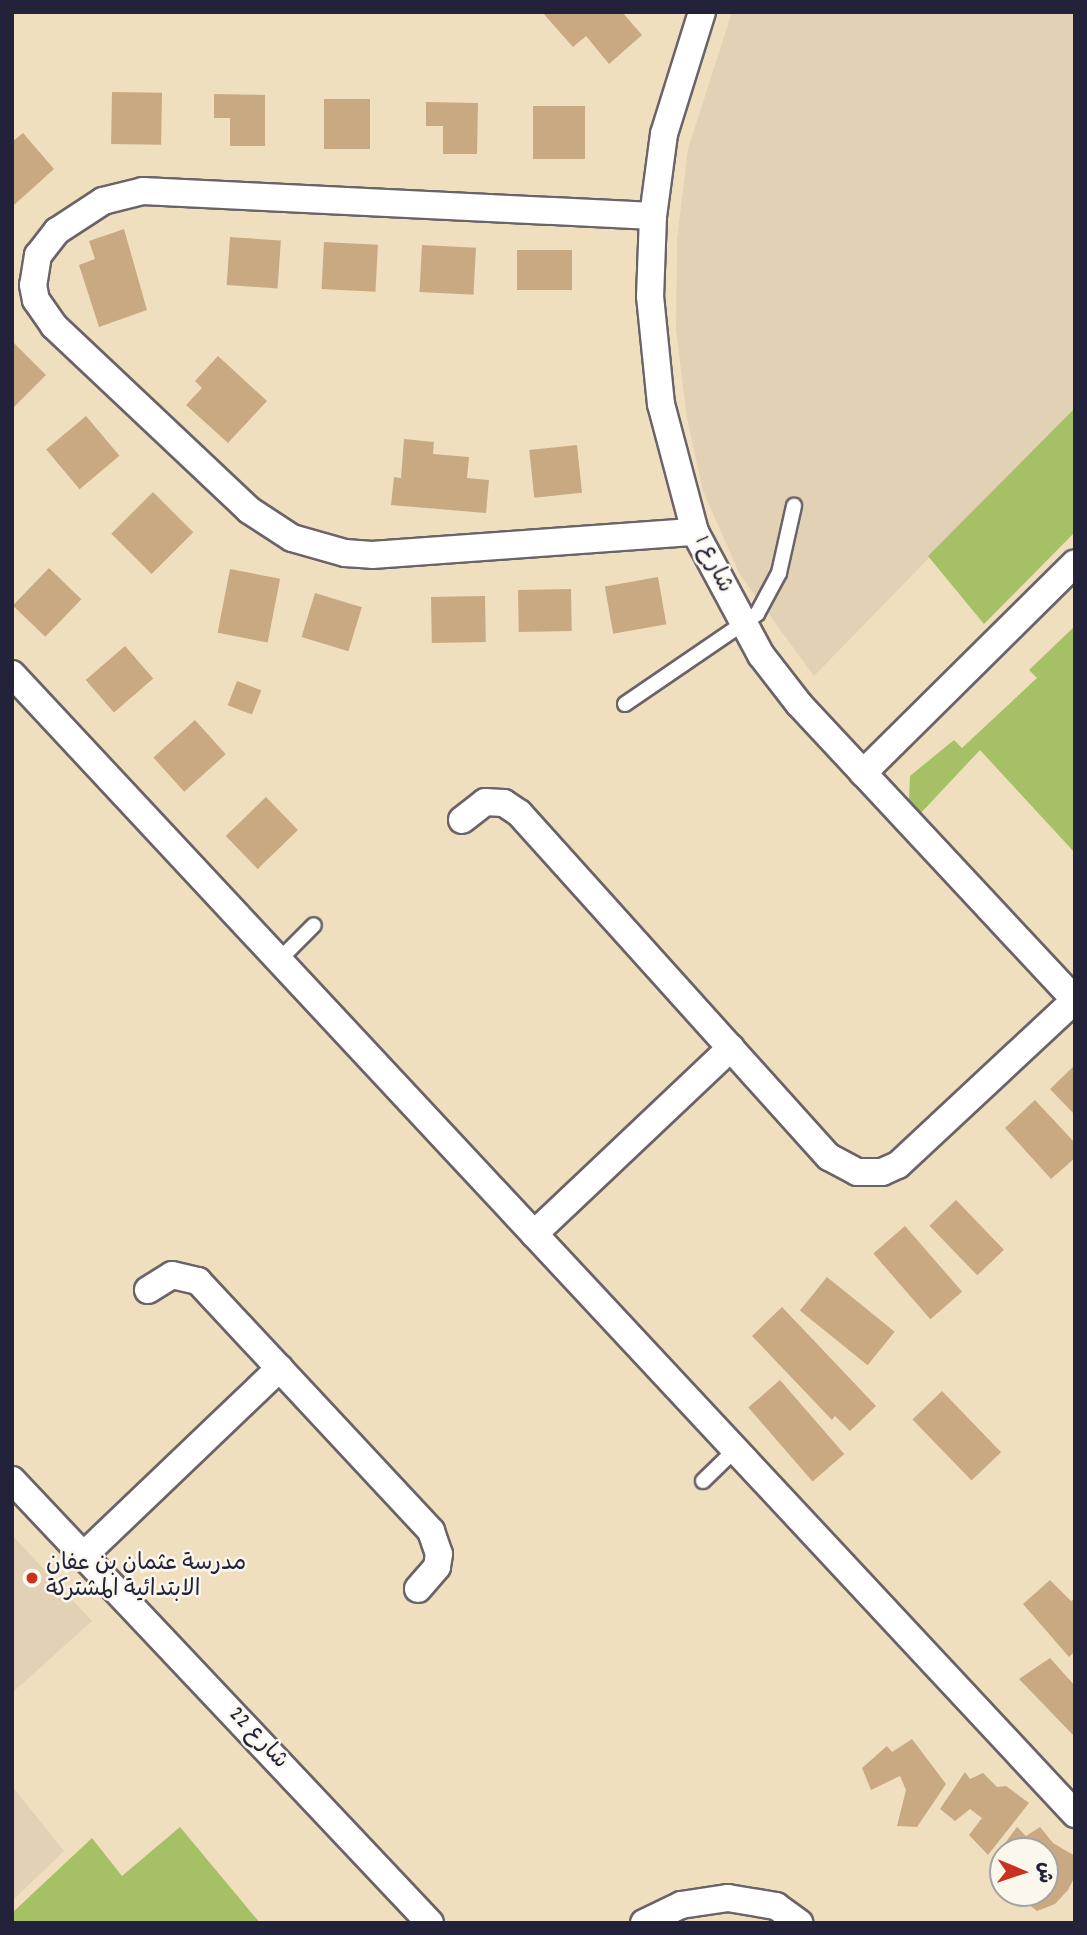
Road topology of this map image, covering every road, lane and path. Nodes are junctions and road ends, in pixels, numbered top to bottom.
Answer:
1 (702, 12) edge
2 (653, 216) junction
3 (794, 506) dead end
4 (695, 532) junction
5 (1075, 563) edge
6 (744, 626) junction
7 (12, 674) edge
8 (625, 704) dead end
9 (863, 772) junction
10 (462, 820) dead end
11 (314, 925) dead end
12 (279, 960) junction
13 (1075, 1000) edge
14 (732, 1048) junction
15 (534, 1234) junction
16 (148, 1290) dead end
17 (280, 1368) junction
18 (735, 1450) junction
19 (12, 1480) edge
20 (703, 1481) dead end
21 (83, 1556) junction
22 (418, 1589) dead end
23 (1075, 1814) edge
24 (430, 1923) edge
25 (644, 1923) edge
26 (799, 1923) edge

1 - 2 street, شارع 1
2 - 4 street, شارع 1
2 - 4 street
3 - 6 lane
4 - 6 street, شارع 1
5 - 9 street
6 - 8 lane
6 - 9 street, شارع 1
7 - 12 street
9 - 13 street, شارع 1
10 - 14 street
11 - 12 lane
12 - 15 street
13 - 14 street
14 - 15 street
15 - 18 street
16 - 17 street
17 - 21 street
17 - 22 street
18 - 20 lane
18 - 23 street
19 - 21 street, شارع 22
21 - 24 street, شارع 22
25 - 26 street

